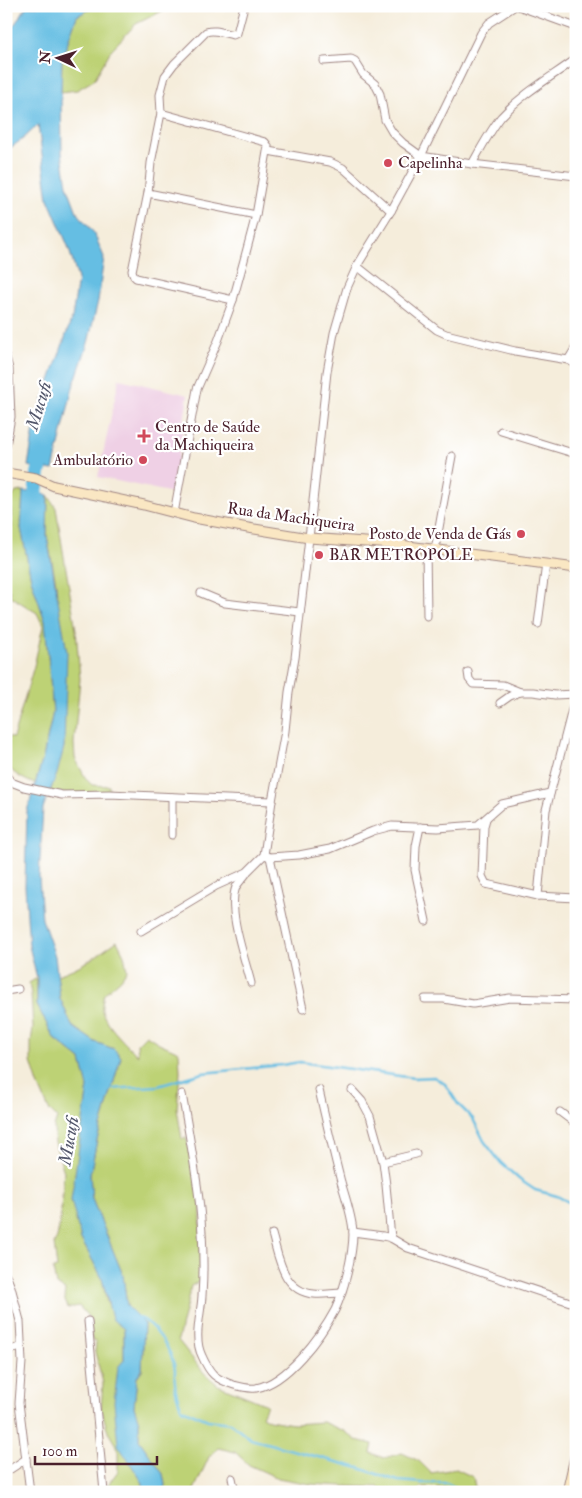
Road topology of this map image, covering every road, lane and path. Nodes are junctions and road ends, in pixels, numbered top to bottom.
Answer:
1 (244, 6) edge
2 (517, 6) edge
3 (576, 26) edge
4 (576, 59) edge
5 (324, 62) dead end
6 (161, 114) junction
7 (268, 151) junction
8 (421, 156) junction
9 (472, 164) junction
10 (576, 176) edge
11 (148, 193) junction
12 (391, 211) junction
13 (256, 215) junction
14 (356, 266) junction
15 (233, 300) junction
16 (576, 347) edge
17 (6, 357) edge
18 (568, 360) junction
19 (576, 364) edge
20 (502, 431) dead end
21 (6, 446) edge
22 (576, 454) edge
23 (452, 456) dead end
24 (6, 473) edge
25 (174, 512) junction
26 (309, 538) junction
27 (431, 549) junction
28 (546, 564) junction
29 (576, 568) edge
30 (201, 593) dead end
31 (300, 612) junction
32 (427, 616) dead end
33 (538, 624) dead end
34 (468, 672) dead end
35 (520, 692) junction
36 (576, 694) edge
37 (576, 699) edge
38 (500, 703) dead end
39 (6, 775) edge
40 (550, 793) junction
41 (172, 796) junction
42 (272, 801) junction
43 (486, 817) junction
44 (420, 827) junction
45 (172, 835) dead end
46 (267, 856) junction
47 (247, 872) junction
48 (538, 896) junction
49 (576, 898) edge
50 (426, 921) dead end
51 (141, 931) dead end
52 (251, 983) dead end
53 (18, 989) dead end
54 (6, 991) edge
55 (425, 999) dead end
56 (576, 1000) edge
57 (303, 1009) dead end
58 (319, 1090) dead end
59 (352, 1090) dead end
60 (182, 1094) dead end
61 (560, 1112) dead end
62 (576, 1124) edge
63 (416, 1154) dead end
64 (383, 1162) junction
65 (353, 1232) junction
66 (272, 1234) dead end
67 (391, 1238) junction
68 (6, 1275) edge
69 (342, 1293) junction
70 (576, 1304) edge
71 (88, 1321) dead end
72 (21, 1347) junction
73 (6, 1351) edge
74 (576, 1453) edge
75 (26, 1459) junction
76 (6, 1472) edge
77 (232, 1478) dead end
78 (570, 1488) edge
79 (30, 1492) edge
80 (104, 1492) edge
81 (235, 1492) edge

1 - 6 street
2 - 3 street
2 - 8 street
4 - 9 street
5 - 8 street
6 - 7 street
6 - 11 street
7 - 12 street
7 - 13 street
8 - 9 street
8 - 12 street
9 - 10 street
11 - 13 street
11 - 15 street
12 - 14 street
13 - 15 street
14 - 18 street
14 - 26 street
15 - 25 street
16 - 18 street
17 - 21 street
18 - 19 street
20 - 22 street
23 - 27 street
24 - 25 street, Rua da Machiqueira
25 - 26 street, Rua da Machiqueira
26 - 27 street, Rua da Machiqueira
26 - 31 street
27 - 28 street, Rua da Machiqueira
27 - 32 street
28 - 29 street, Rua da Machiqueira
28 - 33 street
30 - 31 street
31 - 42 street
34 - 35 street
35 - 36 street
35 - 38 street
37 - 40 street
39 - 41 street
40 - 43 street
40 - 48 street
41 - 42 street
41 - 45 street
42 - 46 street
43 - 44 street
43 - 48 street
44 - 46 street
44 - 50 street
46 - 47 street
46 - 57 street
47 - 51 street
47 - 52 street
48 - 49 street
53 - 54 street
55 - 56 street
58 - 65 street
59 - 64 street
60 - 69 street
61 - 62 street
63 - 64 street
64 - 67 street
65 - 67 street
65 - 69 street
66 - 69 street
67 - 70 street
68 - 72 street
71 - 80 street
72 - 73 street
72 - 75 street
74 - 78 street
75 - 76 street
75 - 79 street
77 - 81 street

